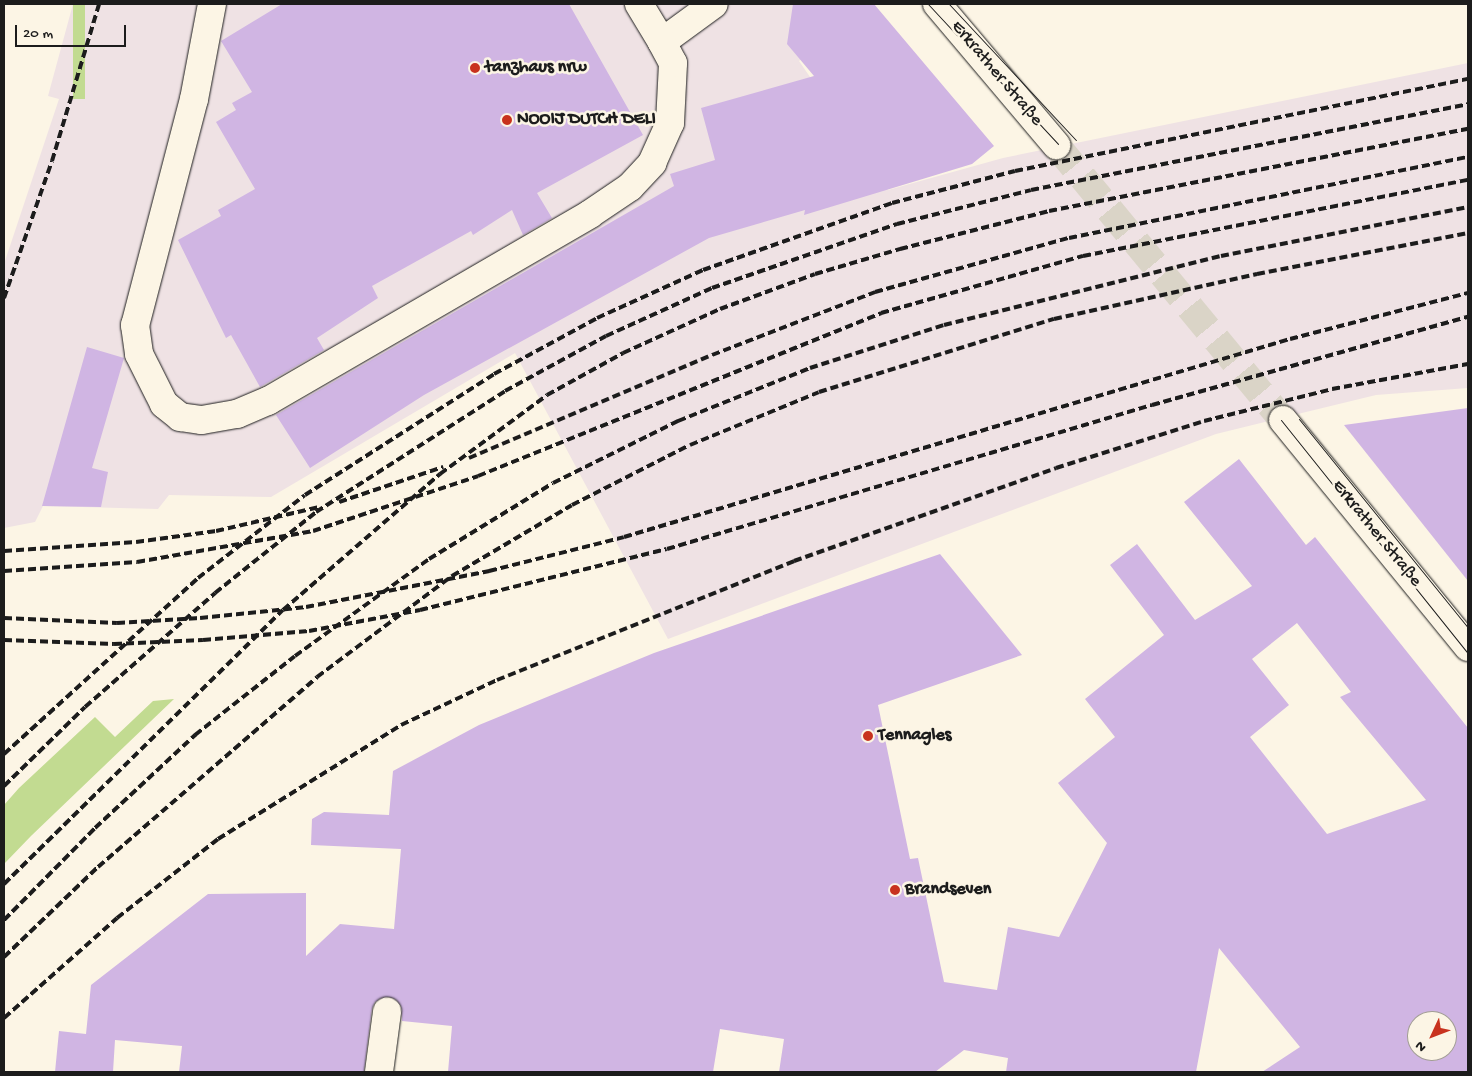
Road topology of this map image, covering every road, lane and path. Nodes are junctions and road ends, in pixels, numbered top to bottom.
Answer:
1 (212, 4) edge
2 (640, 4) edge
3 (714, 4) edge
4 (936, 4) edge
5 (662, 42) junction
6 (1056, 145) tunnel mouth
7 (1283, 420) tunnel mouth
8 (1468, 647) edge
9 (387, 1012) dead end
10 (379, 1072) edge

1 - 5 street
2 - 5 street
3 - 5 street
4 - 6 street, Erkrather Straße
7 - 8 street, Erkrather Straße
9 - 10 street

